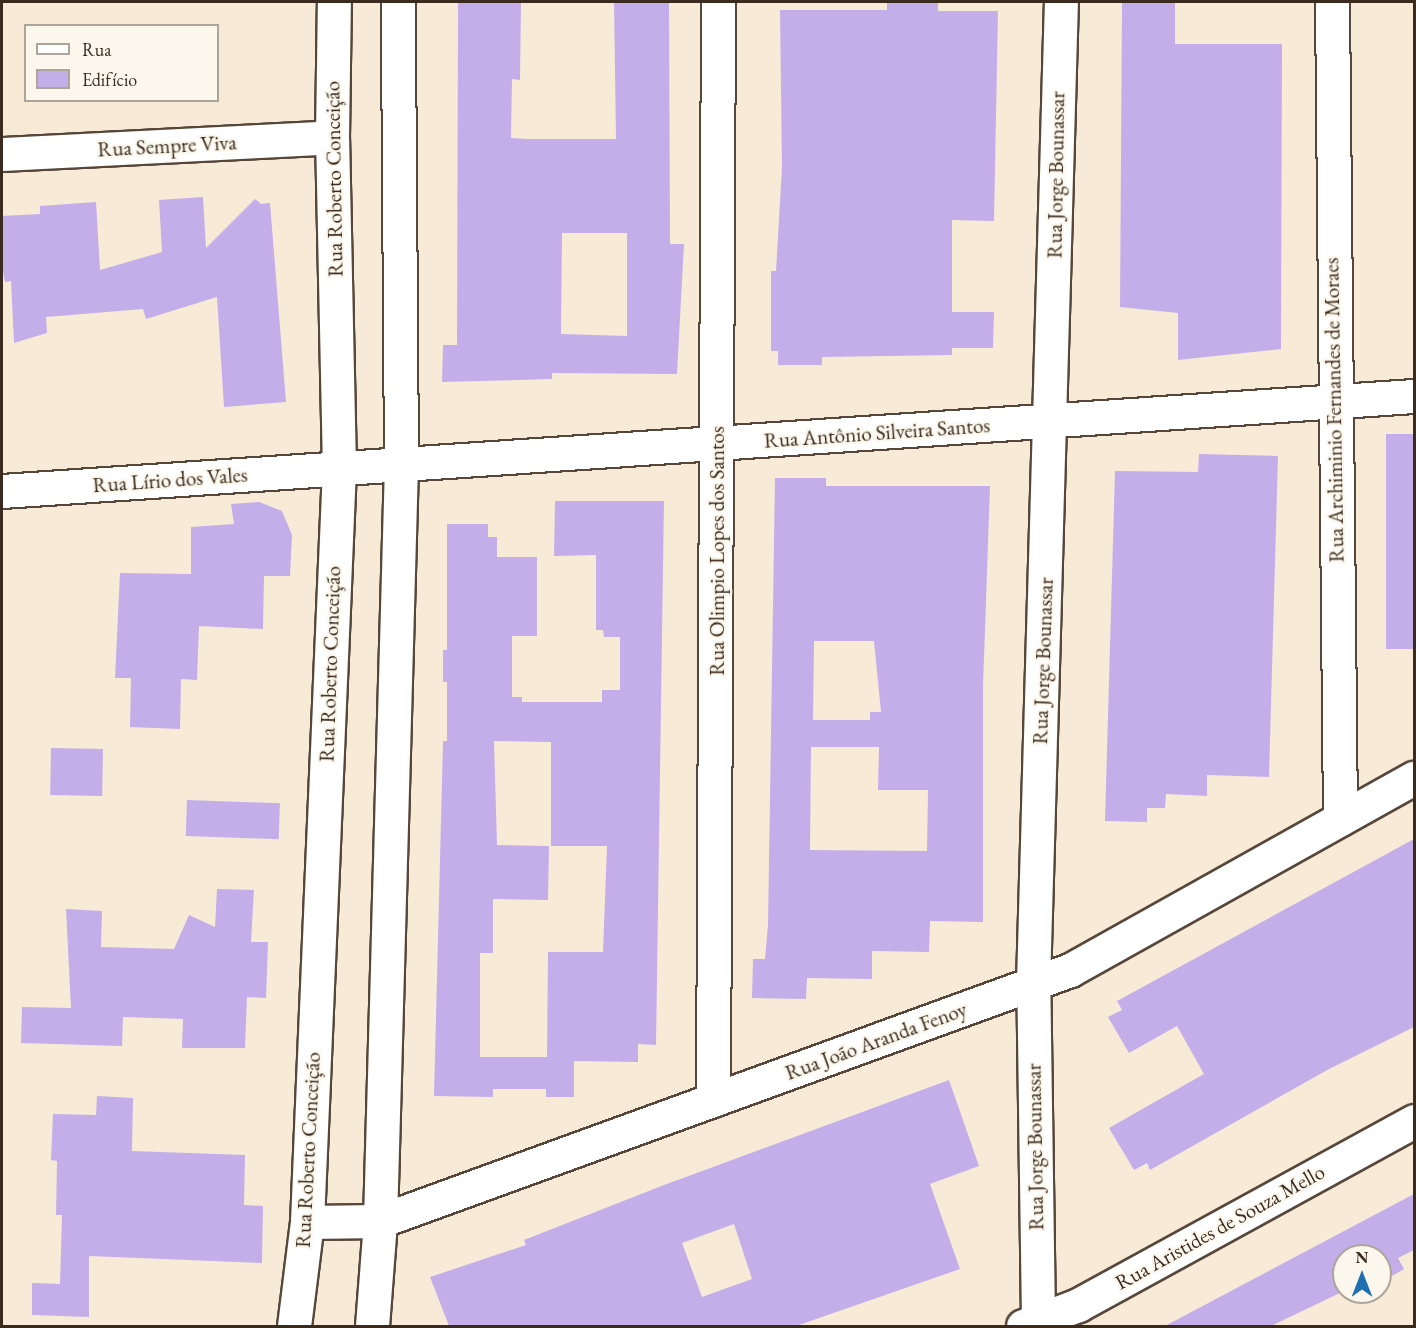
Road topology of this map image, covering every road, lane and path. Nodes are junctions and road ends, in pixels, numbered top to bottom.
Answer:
1 (334, 2) edge
2 (398, 2) edge
3 (718, 2) edge
4 (1061, 2) edge
5 (1332, 2) edge
6 (332, 137) junction
7 (2, 154) edge
8 (1414, 396) edge
9 (1333, 402) junction
10 (1050, 421) junction
11 (717, 444) junction
12 (401, 465) junction
13 (339, 469) junction
14 (2, 491) edge
15 (1414, 778) edge
16 (1340, 819) junction
17 (1033, 983) junction
18 (713, 1100) junction
19 (1414, 1121) edge
20 (380, 1221) junction
21 (307, 1222) junction
22 (1030, 1324) edge
23 (294, 1326) edge
24 (372, 1326) edge

1 - 6 street, Rua Roberto Conceição
2 - 12 street
3 - 11 street, Rua Olimpio Lopes dos Santos
4 - 10 street, Rua Jorge Bounassar
5 - 9 street, Rua Archiminio Fernandes de Moraes
6 - 7 street, Rua Sempre Viva
6 - 13 street, Rua Roberto Conceição
8 - 9 street, Rua Antônio Silveira Santos
9 - 10 street, Rua Antônio Silveira Santos
9 - 16 street, Rua Archiminio Fernandes de Moraes
10 - 11 street, Rua Antônio Silveira Santos
10 - 17 street, Rua Jorge Bounassar
11 - 12 street, Rua Antônio Silveira Santos
11 - 18 street, Rua Olimpio Lopes dos Santos
12 - 13 street, Rua Antônio Silveira Santos
12 - 20 street
13 - 14 street, Rua Lírio dos Vales
13 - 21 street, Rua Roberto Conceição
15 - 16 street, Rua João Aranda Fenoy
16 - 17 street, Rua João Aranda Fenoy
17 - 18 street, Rua João Aranda Fenoy
17 - 22 street, Rua Jorge Bounassar
18 - 20 street, Rua João Aranda Fenoy
19 - 22 street, Rua Aristides de Souza Mello
20 - 21 street, Rua João Aranda Fenoy
20 - 24 street
21 - 23 street, Rua Roberto Conceição

